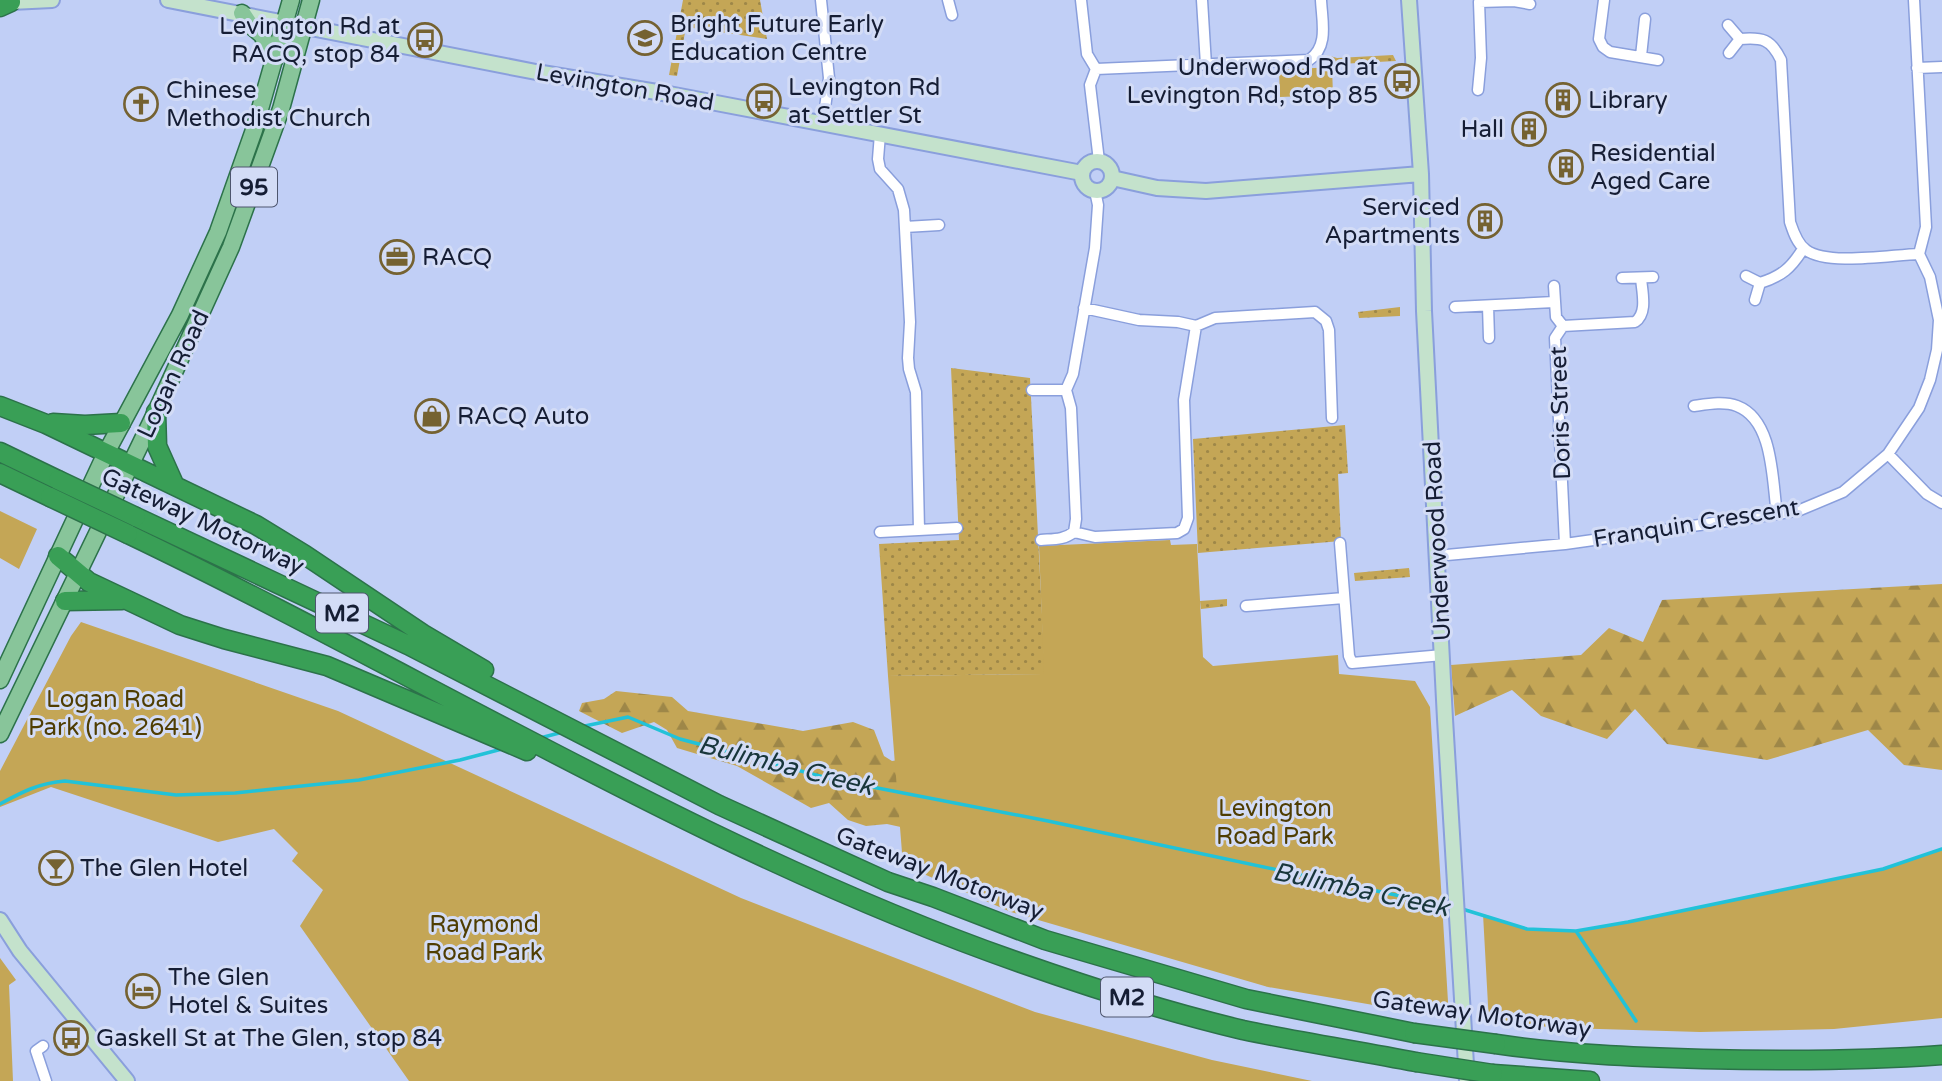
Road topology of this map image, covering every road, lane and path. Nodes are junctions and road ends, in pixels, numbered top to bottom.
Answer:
1 (52, 0) edge
2 (168, 0) edge
3 (291, 0) edge
4 (311, 0) edge
5 (821, 0) edge
6 (948, 0) edge
7 (1081, 0) edge
8 (1202, 0) edge
9 (1321, 0) edge
10 (1409, 0) edge
11 (1604, 0) edge
12 (1914, 0) edge
13 (1531, 4) dead end
14 (5, 5) edge
15 (242, 13) junction
16 (952, 15) dead end
17 (1644, 19) dead end
18 (285, 22) junction
19 (1728, 25) dead end
20 (304, 26) junction
21 (1740, 39) junction
22 (1729, 54) dead end
23 (1641, 56) junction
24 (274, 61) junction
25 (1658, 61) dead end
26 (1206, 65) junction
27 (1942, 67) edge
28 (1917, 68) junction
29 (1096, 69) junction
30 (1478, 90) dead end
31 (823, 123) junction
32 (880, 134) junction
33 (1099, 161) junction
34 (1082, 173) junction
35 (1421, 174) junction
36 (1112, 178) junction
37 (1095, 191) junction
38 (939, 225) dead end
39 (905, 227) junction
40 (1803, 248) junction
41 (1919, 254) junction
42 (1746, 276) dead end
43 (1653, 277) dead end
44 (1622, 278) dead end
45 (1640, 278) junction
46 (1760, 284) junction
47 (1554, 286) dead end
48 (1755, 300) dead end
49 (1554, 302) junction
50 (1488, 306) junction
51 (1455, 307) dead end
52 (1084, 308) junction
53 (1196, 326) junction
54 (1563, 326) junction
55 (1489, 338) dead end
56 (1032, 390) dead end
57 (1066, 390) junction
58 (0, 405) edge
59 (1693, 406) dead end
60 (156, 412) junction
61 (1332, 418) dead end
62 (121, 423) junction
63 (46, 424) junction
64 (0, 452) edge
65 (106, 453) junction
66 (1888, 454) junction
67 (130, 464) junction
68 (0, 473) edge
69 (174, 484) junction
70 (1942, 503) edge
71 (1777, 514) junction
72 (957, 528) dead end
73 (919, 530) junction
74 (880, 532) dead end
75 (1074, 532) junction
76 (1041, 540) dead end
77 (1340, 543) dead end
78 (1565, 544) junction
79 (1436, 555) junction
80 (58, 556) junction
81 (78, 574) junction
82 (1344, 598) junction
83 (126, 600) junction
84 (65, 601) junction
85 (1246, 606) dead end
86 (1443, 655) junction
87 (0, 680) edge
88 (551, 711) junction
89 (0, 734) edge
90 (508, 736) junction
91 (0, 920) edge
92 (0, 937) edge
93 (20, 951) junction
94 (43, 1046) dead end
95 (1942, 1055) edge
96 (46, 1081) edge
97 (127, 1081) edge
98 (1467, 1081) edge
99 (1590, 1081) edge

1 - 14 street
2 - 15 street, Levington Road
3 - 18 main road, Logan Road / 95
4 - 20 main road, Logan Road / 95
5 - 31 street
6 - 16 street
7 - 29 street
8 - 26 street
9 - 26 street
10 - 35 street, Underwood Road
11 - 23 street
12 - 28 street
13 - 30 street
15 - 18 street, Levington Road
15 - 24 main road
17 - 23 street
18 - 20 street, Levington Road
18 - 24 main road, Logan Road / 95
19 - 21 street
20 - 31 street, Levington Road
20 - 60 main road, Logan Road / 95
21 - 22 street
21 - 40 street
23 - 25 street
24 - 62 main road, Logan Road / 95
26 - 29 street
27 - 28 street
28 - 41 street
29 - 33 street
31 - 32 street, Levington Road
32 - 34 street, Levington Road
32 - 39 street
33 - 34 street
33 - 36 street
34 - 37 street
35 - 36 street
35 - 79 street, Underwood Road
36 - 37 street
37 - 52 street
38 - 39 street
39 - 73 street
40 - 41 street
40 - 46 street
41 - 66 street, Franquin Crescent
42 - 46 street
43 - 45 street
44 - 45 street
45 - 54 street
46 - 48 street
47 - 49 street, Doris Street
49 - 50 street
49 - 54 street, Doris Street
50 - 51 street
50 - 55 street
52 - 53 street
52 - 57 street
53 - 61 street
53 - 75 street
54 - 78 street, Doris Street
56 - 57 street
57 - 75 street
58 - 63 highway
59 - 71 street
60 - 67 main road, Logan Road / 95
60 - 69 highway
62 - 63 highway
62 - 65 main road, Logan Road / 95
63 - 65 highway
64 - 88 highway, Gateway Motorway / M2, bridge
65 - 67 highway
65 - 80 main road, Logan Road / 95
66 - 70 street
66 - 71 street, Franquin Crescent
67 - 69 highway
67 - 81 main road, Logan Road / 95
68 - 90 highway, Gateway Motorway / M2, bridge
69 - 88 highway
71 - 78 street, Franquin Crescent
72 - 73 street
73 - 74 street
75 - 76 street
77 - 82 street
78 - 79 street, Franquin Crescent
79 - 86 street, Underwood Road
80 - 81 highway
80 - 87 main road, Logan Road / 95
81 - 83 highway
81 - 84 main road, Logan Road / 95
82 - 85 street
82 - 86 street
83 - 84 highway
83 - 90 highway
84 - 89 main road, Logan Road / 95
86 - 98 street, Underwood Road
88 - 95 highway, Gateway Motorway / M2, bridge
90 - 99 highway, Gateway Motorway / M2, bridge
91 - 93 street
92 - 93 street
93 - 97 street
94 - 96 street

